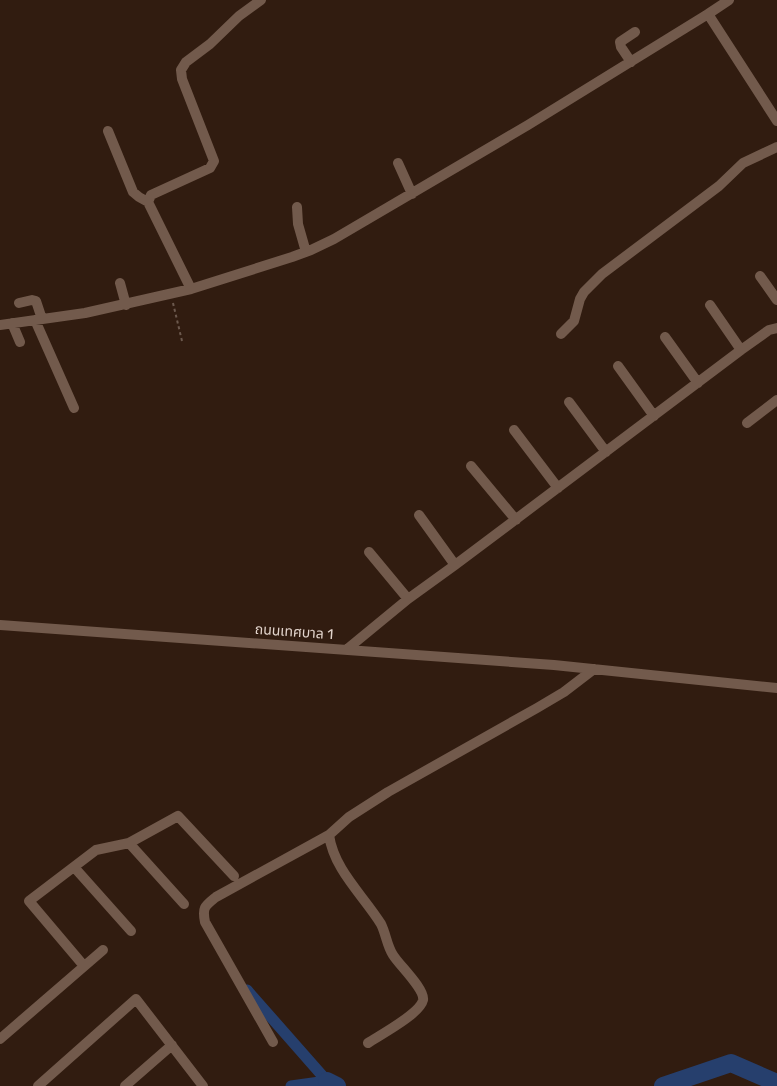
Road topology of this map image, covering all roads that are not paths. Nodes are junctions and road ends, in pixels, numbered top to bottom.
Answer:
1 (261, 0) edge
2 (729, 0) edge
3 (708, 14) junction
4 (635, 32) dead end
5 (630, 62) junction
6 (777, 121) edge
7 (108, 131) dead end
8 (777, 147) edge
9 (398, 163) dead end
10 (412, 194) junction
11 (148, 202) junction
12 (297, 208) dead end
13 (306, 252) junction
14 (760, 276) dead end
15 (120, 283) dead end
16 (191, 289) junction
17 (777, 300) edge
18 (19, 303) dead end
19 (126, 305) junction
20 (710, 305) dead end
21 (39, 320) junction
22 (12, 323) junction
23 (0, 325) edge
24 (777, 326) edge
25 (561, 334) dead end
26 (665, 337) dead end
27 (20, 342) dead end
28 (741, 350) junction
29 (618, 366) dead end
30 (698, 383) junction
31 (777, 400) edge
32 (568, 402) dead end
33 (74, 408) dead end
34 (654, 416) junction
35 (747, 423) dead end
36 (514, 430) dead end
37 (606, 452) junction
38 (471, 466) dead end
39 (558, 488) junction
40 (419, 515) dead end
41 (516, 520) junction
42 (369, 552) dead end
43 (456, 565) junction
44 (408, 599) junction
45 (0, 625) edge
46 (346, 650) junction
47 (590, 668) junction
48 (777, 688) edge
49 (329, 835) junction
50 (129, 843) junction
51 (74, 867) junction
52 (234, 876) dead end
53 (184, 904) dead end
54 (131, 931) dead end
55 (103, 950) dead end
56 (84, 966) junction
57 (0, 1039) edge
58 (273, 1042) dead end
59 (368, 1043) dead end
60 (172, 1045) junction
61 (38, 1086) edge
62 (125, 1086) edge
63 (204, 1086) edge

1 - 11 street
2 - 3 street
3 - 5 street
3 - 6 street
4 - 5 street
5 - 10 street
7 - 11 street
8 - 25 street
9 - 10 street
10 - 13 street
11 - 16 street
12 - 13 street
13 - 16 street
14 - 17 street
15 - 19 street
16 - 19 street
18 - 21 street
19 - 21 street
20 - 28 street
21 - 22 street
21 - 33 street
22 - 23 street
22 - 27 street
24 - 28 street
26 - 30 street
28 - 30 street
29 - 34 street
30 - 34 street
31 - 35 street
32 - 37 street
34 - 37 street
36 - 39 street
37 - 39 street
38 - 41 street
39 - 41 street
40 - 43 street
41 - 43 street
42 - 44 street
43 - 44 street
44 - 46 street
45 - 46 street, ถนนเทศบาล 1
46 - 47 street, ถนนเทศบาล 1
47 - 48 street, ถนนเทศบาล 1
47 - 49 street
49 - 58 street
49 - 59 street
50 - 51 street
50 - 52 street
50 - 53 street
51 - 54 street
51 - 56 street
55 - 56 street
56 - 57 street
60 - 61 street
60 - 62 street
60 - 63 street

